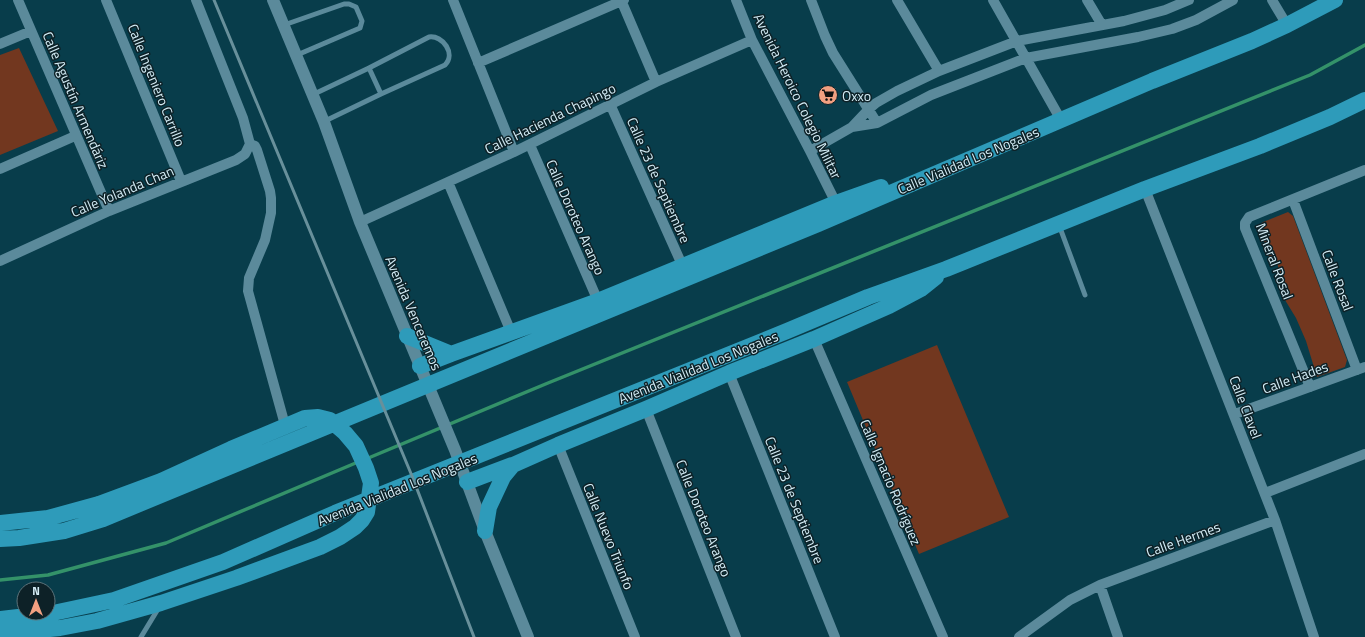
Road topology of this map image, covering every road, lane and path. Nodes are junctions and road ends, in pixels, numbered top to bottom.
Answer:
1 (18, 0) edge
2 (106, 0) edge
3 (196, 0) edge
4 (273, 0) edge
5 (453, 0) edge
6 (622, 0) edge
7 (736, 0) edge
8 (811, 0) edge
9 (898, 0) edge
10 (993, 0) edge
11 (1087, 0) edge
12 (1233, 0) edge
13 (1272, 0) edge
14 (1335, 0) edge
15 (1183, 1) edge
16 (284, 25) junction
17 (1102, 25) junction
18 (1286, 25) junction
19 (31, 32) junction
20 (752, 40) junction
21 (1017, 41) junction
22 (0, 44) edge
23 (296, 55) junction
24 (1026, 58) junction
25 (478, 62) junction
26 (369, 68) junction
27 (939, 71) junction
28 (656, 82) junction
29 (381, 94) junction
30 (312, 95) junction
31 (1365, 100) edge
32 (610, 104) junction
33 (869, 109) junction
34 (1061, 120) junction
35 (324, 122) junction
36 (877, 123) junction
37 (852, 128) junction
38 (75, 136) junction
39 (250, 144) junction
40 (530, 145) junction
41 (810, 151) junction
42 (514, 152) junction
43 (0, 169) edge
44 (946, 170) junction
45 (1365, 170) edge
46 (181, 181) junction
47 (448, 182) junction
48 (1145, 189) junction
49 (1293, 200) junction
50 (836, 203) junction
51 (109, 211) junction
52 (360, 222) junction
53 (1058, 224) junction
54 (0, 261) edge
55 (683, 267) junction
56 (946, 269) junction
57 (1086, 295) dead end
58 (598, 308) junction
59 (511, 332) junction
60 (408, 336) junction
61 (814, 339) junction
62 (451, 354) junction
63 (420, 366) junction
64 (1361, 368) edge
65 (729, 373) junction
66 (1310, 387) junction
67 (646, 409) junction
68 (1235, 414) junction
69 (285, 426) junction
70 (558, 445) junction
71 (1365, 454) edge
72 (513, 465) junction
73 (467, 482) junction
74 (1265, 493) junction
75 (1275, 520) junction
76 (0, 523) edge
77 (485, 531) junction
78 (0, 538) edge
79 (1100, 585) junction
80 (161, 603) junction
81 (0, 619) edge
82 (0, 634) edge
83 (141, 637) edge
84 (528, 637) edge
85 (635, 637) edge
86 (736, 637) edge
87 (835, 637) edge
88 (943, 637) edge
89 (1019, 637) edge
90 (1118, 637) edge
91 (1314, 637) edge

1 - 19 street, Calle Agustín Armendáriz
2 - 46 street, Calle Ingeniero Carrillo
3 - 39 street
4 - 16 street, Avenida Venceremos
5 - 25 street
6 - 25 street
6 - 28 street
7 - 20 street, Avenida Heroico Colegio Militar
8 - 33 street
9 - 27 street
10 - 21 street
11 - 17 street
12 - 24 street
13 - 18 street
14 - 18 highway, Calle Vialidad Los Nogales
15 - 17 street
16 - 23 street, Avenida Venceremos
16 - 23 lane
17 - 21 street
18 - 34 highway, Calle Vialidad Los Nogales
19 - 22 street
19 - 38 street, Calle Agustín Armendáriz
20 - 28 street, Calle Hacienda Chapingo
20 - 41 street, Avenida Heroico Colegio Militar
21 - 24 street
21 - 27 street
23 - 30 street, Avenida Venceremos
24 - 34 street
24 - 36 street
25 - 42 street
26 - 29 lane
26 - 29 lane
26 - 30 lane
27 - 33 street
28 - 32 street, Calle Hacienda Chapingo
29 - 35 lane
30 - 35 street, Avenida Venceremos
31 - 48 highway
32 - 40 street, Calle Hacienda Chapingo
32 - 55 street, Calle 23 de Septiembre
33 - 36 street
33 - 37 street
34 - 44 highway, Calle Vialidad Los Nogales
35 - 52 street, Avenida Venceremos
36 - 37 street
37 - 41 street
38 - 43 street
38 - 51 street, Calle Agustín Armendáriz
39 - 46 street, Calle Yolanda Chan
39 - 69 street
40 - 42 street, Calle Hacienda Chapingo
40 - 58 street, Calle Doroteo Arango
41 - 50 street, Avenida Heroico Colegio Militar
42 - 47 street, Calle Hacienda Chapingo
44 - 50 highway
44 - 58 highway, Calle Vialidad Los Nogales
45 - 49 street, Mineral Rosal
46 - 51 street, Calle Yolanda Chan
47 - 52 street, Calle Hacienda Chapingo
47 - 59 street
48 - 53 highway
48 - 68 street, Calle Clavel
49 - 64 street, Calle Rosal
49 - 66 street, Mineral Rosal
50 - 55 highway
51 - 54 street, Calle Yolanda Chan
52 - 60 street, Avenida Venceremos
53 - 56 highway
53 - 57 lane
55 - 58 highway
56 - 61 highway
56 - 81 highway, Avenida Vialidad Los Nogales
58 - 59 highway
58 - 78 highway
59 - 62 highway
60 - 62 highway
60 - 63 street, Avenida Venceremos
61 - 65 highway
61 - 88 street, Calle Ignacio Rodríguez
62 - 63 highway
63 - 73 street, Avenida Venceremos
64 - 66 street, Calle Hades
65 - 67 highway
65 - 87 street, Calle 23 de Septiembre
66 - 68 street, Calle Hades
67 - 70 highway
67 - 86 street, Calle Doroteo Arango
68 - 74 street, Calle Clavel
69 - 76 highway
69 - 80 highway
70 - 72 highway
70 - 85 street, Calle Nuevo Triunfo
71 - 74 street
72 - 73 highway
72 - 77 highway
73 - 77 street, Avenida Venceremos
74 - 75 street, Calle Clavel
75 - 79 street, Calle Hermes
75 - 91 street, Calle Clavel
77 - 84 street, Avenida Venceremos
79 - 89 street, Calle Hermes
79 - 90 street
80 - 82 highway
80 - 83 lane

